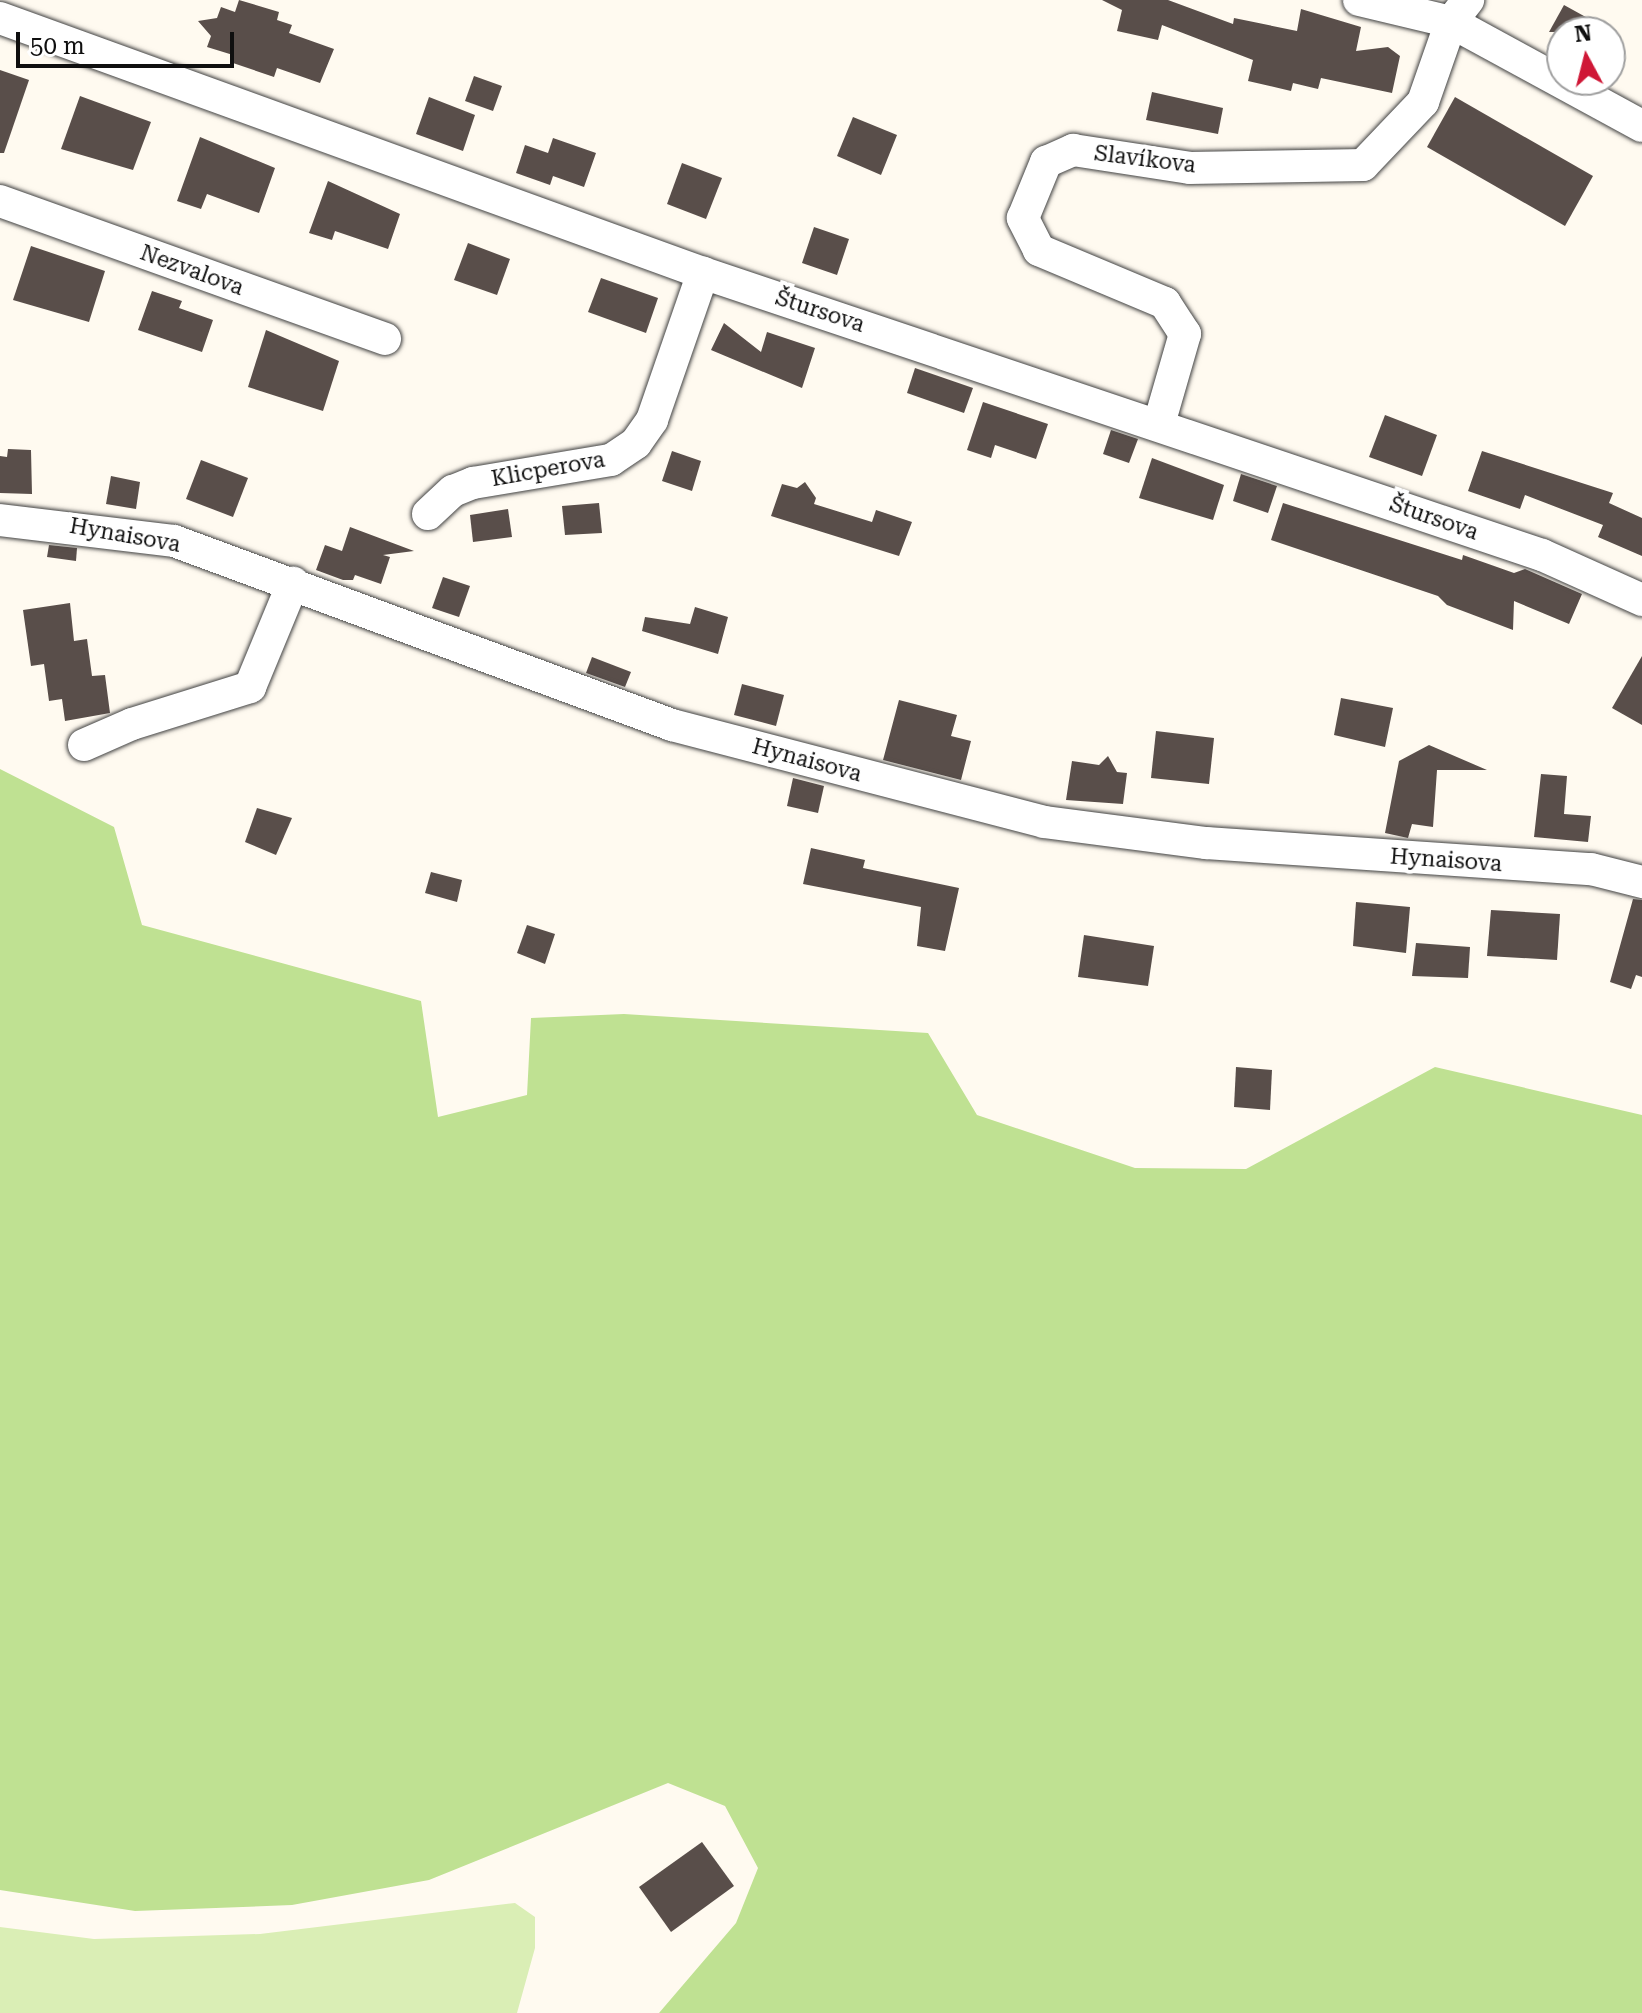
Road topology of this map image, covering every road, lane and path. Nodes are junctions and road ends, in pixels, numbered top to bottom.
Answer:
1 (1359, 0) edge
2 (1460, 11) edge
3 (0, 18) edge
4 (1642, 126) edge
5 (0, 201) edge
6 (703, 273) junction
7 (385, 339) dead end
8 (1159, 424) junction
9 (428, 514) dead end
10 (0, 520) edge
11 (293, 583) junction
12 (1642, 600) edge
13 (84, 745) dead end
14 (1642, 882) edge

1 - 2 street
2 - 4 street
2 - 8 street, Slavíkova
3 - 6 street, Štursova
5 - 7 street, Nezvalova
6 - 8 street, Štursova
6 - 9 street, Klicperova
8 - 12 street, Štursova
10 - 11 street, Hynaisova
11 - 13 street
11 - 14 street, Hynaisova

